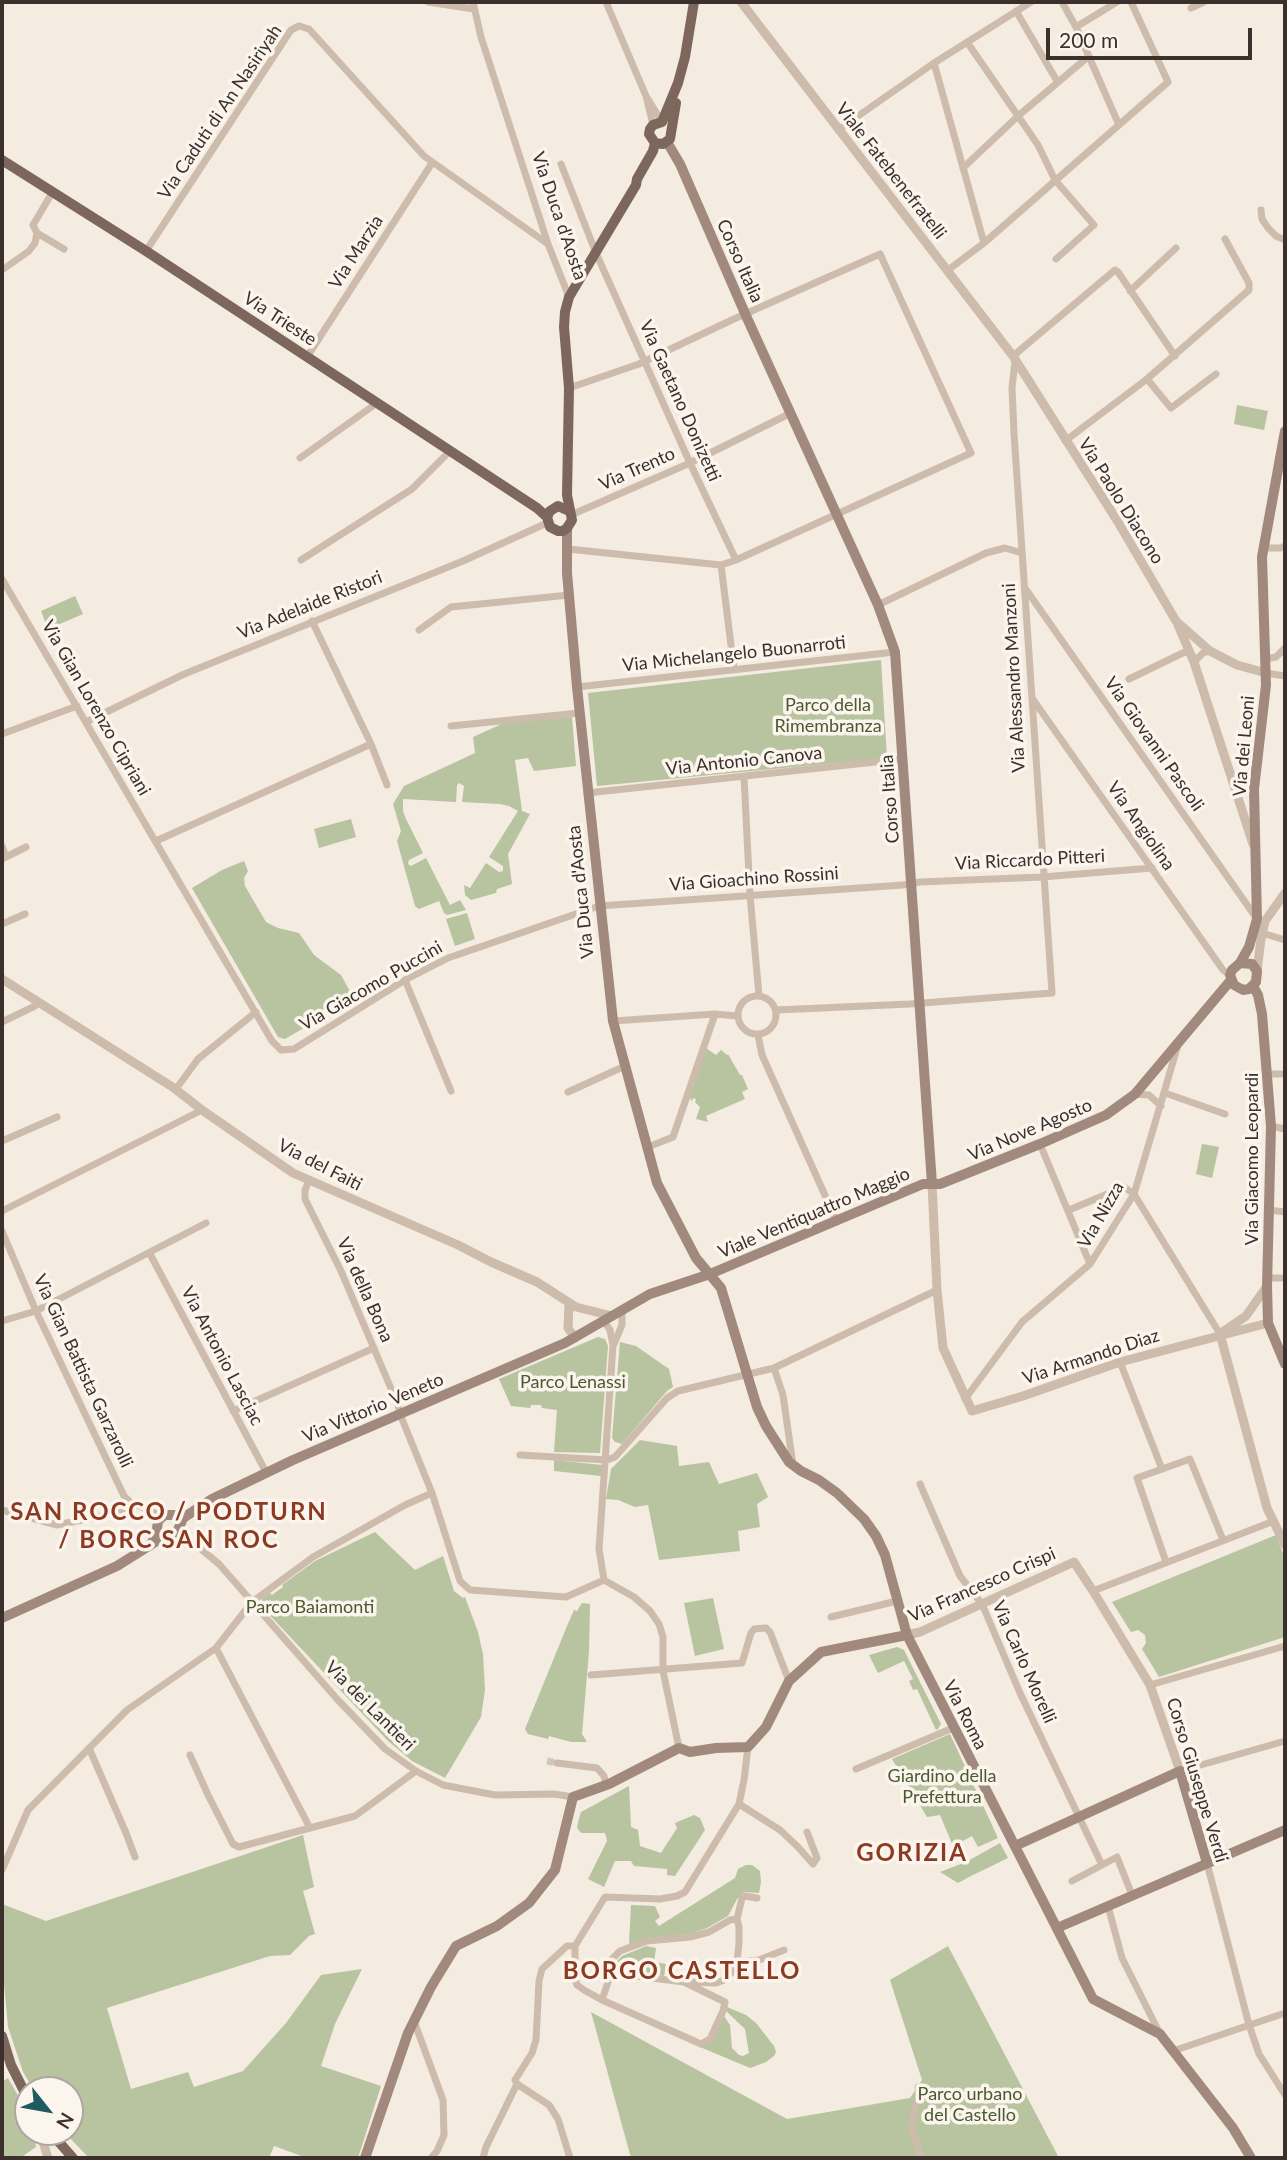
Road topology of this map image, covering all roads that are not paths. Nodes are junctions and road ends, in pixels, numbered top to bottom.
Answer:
1 (428, 2) edge
2 (606, 2) edge
3 (697, 2) edge
4 (741, 2) edge
5 (1031, 2) edge
6 (1062, 2) edge
7 (1117, 2) edge
8 (1131, 2) edge
9 (1204, 2) edge
10 (474, 5) edge
11 (1191, 8) dead end
12 (1016, 11) junction
13 (1076, 27) junction
14 (967, 42) junction
15 (1088, 56) junction
16 (934, 63) junction
17 (1057, 81) junction
18 (674, 94) junction
19 (646, 96) junction
20 (654, 106) junction
21 (1018, 116) junction
22 (662, 125) junction
23 (1119, 125) junction
24 (838, 130) junction
25 (661, 143) junction
26 (2, 160) edge
27 (432, 163) junction
28 (561, 164) dead end
29 (963, 168) junction
30 (1055, 180) junction
31 (52, 193) junction
32 (1261, 210) dead end
33 (37, 233) junction
34 (1225, 239) dead end
35 (1285, 240) edge
36 (984, 243) junction
37 (548, 244) junction
38 (1176, 248) dead end
39 (64, 249) dead end
40 (146, 251) junction
41 (596, 253) junction
42 (1056, 259) dead end
43 (2, 270) edge
44 (948, 270) junction
45 (1130, 291) junction
46 (569, 298) junction
47 (746, 314) junction
48 (1175, 356) junction
49 (307, 357) junction
50 (1014, 359) junction
51 (644, 362) junction
52 (1216, 374) dead end
53 (1147, 379) junction
54 (569, 388) junction
55 (377, 403) junction
56 (791, 413) junction
57 (1285, 431) edge
58 (1065, 441) junction
59 (450, 451) junction
60 (300, 458) dead end
61 (690, 463) junction
62 (567, 511) junction
63 (837, 513) junction
64 (548, 517) junction
65 (562, 530) junction
66 (1285, 546) edge
67 (1264, 548) junction
68 (568, 550) junction
69 (1022, 553) junction
70 (301, 560) dead end
71 (736, 560) junction
72 (721, 565) junction
73 (568, 573) junction
74 (2, 579) edge
75 (1025, 587) junction
76 (6, 593) edge
77 (569, 595) junction
78 (878, 605) junction
79 (313, 621) junction
80 (1176, 621) junction
81 (419, 630) dead end
82 (1285, 648) edge
83 (1189, 650) junction
84 (1210, 651) junction
85 (895, 652) junction
86 (1265, 659) junction
87 (1194, 662) junction
88 (734, 669) junction
89 (1266, 673) junction
90 (1285, 676) edge
91 (1129, 679) dead end
92 (577, 687) junction
93 (1032, 698) junction
94 (77, 706) junction
95 (579, 713) junction
96 (86, 722) junction
97 (451, 726) dead end
98 (2, 734) edge
99 (372, 744) junction
100 (903, 760) junction
101 (744, 777) junction
102 (387, 785) dead end
103 (587, 793) junction
104 (1240, 804) junction
105 (1254, 810) junction
106 (156, 841) junction
107 (2, 846) edge
108 (26, 847) dead end
109 (1254, 848) junction
110 (4, 858) edge
111 (1152, 868) junction
112 (1042, 877) junction
113 (911, 883) junction
114 (1285, 893) edge
115 (750, 895) junction
116 (1258, 905) junction
117 (599, 906) junction
118 (25, 914) dead end
119 (1269, 914) junction
120 (1257, 919) junction
121 (2, 924) edge
122 (1261, 936) junction
123 (1285, 940) edge
124 (1257, 971) junction
125 (1233, 974) junction
126 (2, 979) edge
127 (405, 980) junction
128 (1253, 990) junction
129 (759, 996) junction
130 (38, 1002) junction
131 (919, 1004) junction
132 (776, 1010) junction
133 (257, 1012) junction
134 (715, 1014) junction
135 (737, 1016) junction
136 (613, 1021) junction
137 (2, 1022) edge
138 (758, 1035) junction
139 (1179, 1044) junction
140 (625, 1066) junction
141 (1268, 1074) junction
142 (1285, 1074) edge
143 (176, 1089) junction
144 (451, 1091) dead end
145 (568, 1092) dead end
146 (1165, 1093) junction
147 (1135, 1094) junction
148 (1161, 1106) junction
149 (202, 1110) junction
150 (1225, 1114) dead end
151 (57, 1117) dead end
152 (1271, 1125) junction
153 (1285, 1129) edge
154 (2, 1141) edge
155 (1040, 1144) junction
156 (648, 1147) junction
157 (309, 1180) junction
158 (932, 1184) junction
159 (1134, 1194) junction
160 (1069, 1210) junction
161 (1269, 1210) junction
162 (2, 1211) edge
163 (1285, 1212) edge
164 (836, 1222) junction
165 (206, 1223) dead end
166 (2, 1231) edge
167 (150, 1254) junction
168 (1090, 1264) junction
169 (710, 1274) junction
170 (1285, 1278) edge
171 (1267, 1282) junction
172 (937, 1290) junction
173 (572, 1305) junction
174 (36, 1311) junction
175 (1246, 1315) junction
176 (608, 1319) junction
177 (2, 1321) edge
178 (1268, 1323) junction
179 (1220, 1334) junction
180 (575, 1338) junction
181 (613, 1345) junction
182 (374, 1348) junction
183 (1120, 1362) junction
184 (1285, 1364) edge
185 (774, 1368) junction
186 (747, 1375) junction
187 (965, 1399) junction
188 (233, 1411) junction
189 (972, 1411) joint
190 (400, 1414) junction
191 (520, 1455) dead end
192 (607, 1460) junction
193 (793, 1465) junction
194 (1161, 1469) junction
195 (267, 1474) junction
196 (920, 1485) dead end
197 (432, 1493) junction
198 (133, 1505) junction
199 (2, 1510) edge
200 (149, 1512) junction
201 (1274, 1521) junction
202 (177, 1526) junction
203 (158, 1527) junction
204 (1223, 1541) junction
205 (151, 1544) junction
206 (1285, 1545) edge
207 (1073, 1562) joint
208 (1166, 1562) junction
209 (604, 1580) junction
210 (1093, 1591) junction
211 (897, 1601) junction
212 (252, 1602) junction
213 (982, 1604) junction
214 (831, 1617) dead end
215 (2, 1618) edge
216 (907, 1635) junction
217 (1285, 1646) edge
218 (216, 1648) junction
219 (663, 1671) junction
220 (591, 1675) dead end
221 (789, 1681) junction
222 (1150, 1685) junction
223 (953, 1728) junction
224 (1285, 1741) edge
225 (748, 1747) junction
226 (89, 1748) junction
227 (679, 1748) junction
228 (190, 1755) dead end
229 (557, 1763) tunnel mouth
230 (856, 1769) dead end
231 (1181, 1770) junction
232 (416, 1772) junction
233 (606, 1785) junction
234 (573, 1797) junction
235 (739, 1804) junction
236 (1079, 1817) junction
237 (310, 1828) junction
238 (1285, 1830) edge
239 (807, 1832) dead end
240 (1014, 1846) junction
241 (135, 1857) dead end
242 (1207, 1863) junction
243 (1102, 1865) junction
244 (2, 1870) edge
245 (1072, 1881) dead end
246 (1132, 1895) junction
247 (757, 1898) dead end
248 (1108, 1906) junction
249 (737, 1919) junction
250 (1057, 1928) junction
251 (575, 1946) junction
252 (784, 1950) dead end
253 (737, 1962) junction
254 (575, 1967) dead end
255 (611, 1973) junction
256 (574, 1977) dead end
257 (684, 1982) junction
258 (602, 2000) junction
259 (1285, 2012) edge
260 (414, 2021) junction
261 (1249, 2025) junction
262 (1160, 2034) junction
263 (2, 2036) edge
264 (1173, 2051) junction
265 (16, 2076) edge
266 (517, 2084) junction
267 (918, 2087) dead end
268 (1285, 2095) edge
269 (1247, 2156) edge
270 (365, 2158) edge
271 (431, 2158) edge
272 (483, 2158) edge
273 (570, 2158) edge
274 (922, 2158) edge

1 - 10 street
2 - 19 street
3 - 18 main road
3 - 22 main road
4 - 24 street, Viale Fatebenefratelli
5 - 12 street
6 - 13 street
7 - 13 street
8 - 23 street
9 - 11 street
10 - 37 street, Via Duca d'Aosta
12 - 14 street
12 - 17 street
13 - 15 street
14 - 16 street
14 - 21 street
15 - 17 street
15 - 23 street
16 - 24 street
16 - 29 street
17 - 21 street
18 - 20 street
18 - 22 main road
19 - 20 street
19 - 22 street
20 - 22 street
21 - 29 street
21 - 30 street
22 - 25 main road
22 - 25 main road
23 - 30 street
24 - 44 street, Viale Fatebenefratelli
25 - 41 main road
25 - 47 main road, Corso Italia
26 - 31 main road, Via Trieste
27 - 37 street, Via Caduti di An Nasiriyah
27 - 40 street, Via Caduti di An Nasiriyah
27 - 49 street, Via Marzia
28 - 41 street, Via Gaetano Donizetti
29 - 36 street
30 - 36 street
30 - 42 street
31 - 33 street
31 - 40 main road, Via Trieste
32 - 35 street
33 - 39 street
33 - 43 street
34 - 48 street
36 - 44 street
37 - 46 street, Via Duca d'Aosta
38 - 45 street
40 - 49 main road, Via Trieste
41 - 46 main road
41 - 51 street, Via Gaetano Donizetti
44 - 50 street, Viale Fatebenefratelli
45 - 48 street
45 - 50 street
46 - 54 main road, Via Duca d'Aosta
47 - 51 street
47 - 56 main road, Corso Italia
47 - 63 street
48 - 53 street
49 - 55 main road, Via Trieste
50 - 58 street, Via Paolo Diacono
50 - 69 street, Via Alessandro Manzoni
51 - 54 street
51 - 61 street, Via Gaetano Donizetti
52 - 53 street
53 - 58 street
54 - 62 main road, Via Duca d'Aosta
55 - 59 main road, Via Trieste
55 - 60 street
56 - 61 street, Via Trento
56 - 63 main road, Corso Italia
57 - 67 main road, Via dei Leoni
58 - 80 street, Via Paolo Diacono
59 - 64 main road, Via Trieste
59 - 70 street
61 - 62 street, Via Trento
61 - 71 street, Via Gaetano Donizetti
62 - 64 main road
62 - 65 main road, Via Duca d'Aosta
63 - 71 street
63 - 78 main road, Corso Italia
64 - 65 main road
64 - 79 street, Via Adelaide Ristori
65 - 68 main road, Via Duca d'Aosta
65 - 73 main road, Via Duca d'Aosta
66 - 67 street
67 - 86 main road, Via dei Leoni
68 - 72 street
68 - 73 main road, Via Duca d'Aosta
69 - 75 street, Via Alessandro Manzoni
69 - 78 street
71 - 72 street
72 - 88 street
73 - 77 main road, Via Duca d'Aosta
74 - 76 street, Via Gian Lorenzo Cipriani
75 - 93 street, Via Alessandro Manzoni
75 - 120 street, Via Giovanni Pascoli
76 - 94 street, Via Gian Lorenzo Cipriani
77 - 81 street
77 - 92 main road, Via Duca d'Aosta
78 - 85 main road, Corso Italia
79 - 96 street, Via Adelaide Ristori
79 - 99 street
80 - 83 street
80 - 84 street, Via Paolo Diacono
82 - 86 street
83 - 87 street
83 - 91 street
84 - 87 street
84 - 89 street, Via Paolo Diacono
85 - 88 street, Via Michelangelo Buonarroti
85 - 100 main road, Corso Italia
86 - 89 main road, Via dei Leoni
87 - 104 street
88 - 92 street, Via Michelangelo Buonarroti
89 - 90 street, Via Paolo Diacono
89 - 105 main road, Via dei Leoni
92 - 95 main road, Via Duca d'Aosta
93 - 111 street, Via Angiolina
93 - 112 street, Via Alessandro Manzoni
94 - 96 street, Via Gian Lorenzo Cipriani
94 - 98 street
95 - 97 street
95 - 103 main road, Via Duca d'Aosta
96 - 106 street, Via Gian Lorenzo Cipriani
99 - 102 street
99 - 106 street
100 - 101 street, Via Antonio Canova
100 - 113 main road, Corso Italia
101 - 103 street, Via Antonio Canova
101 - 115 street
103 - 117 main road, Via Duca d'Aosta
104 - 105 street
104 - 109 street
105 - 109 main road, Via dei Leoni
106 - 133 street, Via Gian Lorenzo Cipriani
107 - 110 street
108 - 110 street
109 - 116 main road, Via dei Leoni
111 - 112 street, Via Riccardo Pitteri
111 - 125 street, Via Angiolina
112 - 113 street, Via Riccardo Pitteri
112 - 131 street, Via Alessandro Manzoni
113 - 115 street, Via Gioachino Rossini
113 - 131 main road, Corso Italia
114 - 119 street
115 - 117 street, Via Gioachino Rossini
115 - 129 street
116 - 119 street
116 - 120 main road, Via dei Leoni
117 - 127 street, Via Giacomo Puccini
117 - 136 main road, Via Duca d'Aosta
118 - 121 street
119 - 122 street
120 - 125 main road, Via dei Leoni
122 - 123 street
122 - 124 street
122 - 125 street
124 - 125 main road
124 - 128 main road
125 - 128 main road
125 - 139 main road, Via dei Leoni
126 - 130 street, Via del Faiti
127 - 133 street, Via Giacomo Puccini
127 - 144 street
128 - 141 main road, Via Giacomo Leopardi
129 - 132 street
129 - 135 street
130 - 137 street
130 - 143 street, Via del Faiti
131 - 132 street
131 - 158 main road, Corso Italia
132 - 138 street
133 - 143 street
134 - 135 street
134 - 136 street
134 - 156 street
135 - 138 street
136 - 140 main road, Via Duca d'Aosta
138 - 164 street
139 - 146 street, Via Nizza
139 - 147 main road, Via Nove Agosto
140 - 145 street
140 - 156 main road, Via Duca d'Aosta
141 - 142 street
141 - 152 main road, Via Giacomo Leopardi
143 - 149 street, Via del Faiti
146 - 148 street, Via Nizza
146 - 150 street
147 - 148 street
147 - 155 main road, Via Nove Agosto
148 - 159 street, Via Nizza
149 - 157 street, Via del Faiti
149 - 162 street
151 - 154 street
152 - 153 street
152 - 161 main road, Via Giacomo Leopardi
155 - 158 main road, Via Nove Agosto
155 - 160 street
156 - 169 main road, Via Duca d'Aosta
157 - 173 street, Via del Faiti
157 - 182 street, Via della Bona
158 - 164 main road, Viale Ventiquattro Maggio
158 - 172 street, Corso Italia
159 - 160 street
159 - 168 street, Via Nizza
159 - 179 street
160 - 168 street
161 - 163 street
161 - 171 main road, Via Giacomo Leopardi
164 - 169 main road, Viale Ventiquattro Maggio
165 - 167 street
166 - 174 street, Via Gian Battista Garzarolli
167 - 174 street
167 - 188 street, Via Antonio Lasciac
168 - 187 street, Via Nizza
169 - 176 main road, Viale Ventiquattro Maggio
169 - 186 main road, Via Duca d'Aosta
170 - 171 street
171 - 175 street
171 - 178 main road, Via Giacomo Leopardi
172 - 185 street
172 - 187 street, Corso Italia
173 - 176 street
173 - 176 street
173 - 180 street
174 - 177 street
174 - 198 street, Via Gian Battista Garzarolli
175 - 178 street
175 - 179 street
176 - 180 main road, Via Vittorio Veneto
176 - 181 street
176 - 181 street
178 - 179 street, Via Armando Diaz
178 - 184 main road
179 - 183 street, Via Armando Diaz
179 - 201 street
180 - 190 main road, Via Vittorio Veneto
181 - 192 street
182 - 188 street
182 - 190 street, Via della Bona
183 - 189 street, Via Armando Diaz
183 - 194 street
185 - 186 street
185 - 193 street
186 - 192 street
186 - 193 main road, Via Duca d'Aosta
187 - 189 street, Corso Italia
188 - 195 street, Via Antonio Lasciac
190 - 195 main road, Via Vittorio Veneto
190 - 197 street, Via della Bona
191 - 192 street
192 - 209 street
193 - 211 main road, Via Roma
194 - 204 street
194 - 208 street
195 - 202 main road, Via Vittorio Veneto
196 - 213 street, Via Carlo Morelli
197 - 209 street, Via della Bona
197 - 212 street
198 - 199 street
198 - 200 street
200 - 202 street
200 - 203 street
201 - 204 street
201 - 206 street
202 - 203 main road, Via Vittorio Veneto
202 - 203 main road
202 - 205 main road, Via Vittorio Veneto
202 - 212 street, Via dei Lantieri
203 - 205 main road, Via Vittorio Veneto
204 - 208 street
205 - 215 main road, Via Vittorio Veneto
207 - 210 street, Corso Giuseppe Verdi
207 - 213 street, Via Francesco Crispi
208 - 210 street
209 - 219 street
210 - 222 street, Corso Giuseppe Verdi
211 - 214 street
211 - 216 main road, Via Roma
212 - 218 street
212 - 232 street, Via dei Lantieri
213 - 216 street, Via Francesco Crispi
213 - 236 street, Via Carlo Morelli
216 - 221 main road, Via Francesco Crispi
216 - 223 main road, Via Roma
217 - 222 street
218 - 226 street
218 - 237 street
219 - 220 street
219 - 221 street
219 - 227 street
221 - 225 main road
222 - 231 street, Corso Giuseppe Verdi
223 - 230 street
223 - 240 main road, Via Roma
224 - 231 street
225 - 227 main road
225 - 235 street
226 - 241 street
226 - 244 street
227 - 233 main road
228 - 237 street
229 - 233 street
231 - 236 main road
231 - 242 main road, Corso Giuseppe Verdi
232 - 234 street, Via dei Lantieri
232 - 237 street
233 - 234 main road
234 - 260 main road
235 - 239 street
235 - 251 street
236 - 240 main road
236 - 243 street, Via Carlo Morelli
238 - 242 main road
240 - 250 main road, Via Roma
242 - 246 main road
242 - 261 street, Corso Giuseppe Verdi
243 - 245 street
243 - 246 street
246 - 248 main road
247 - 249 street
248 - 250 main road
248 - 262 street
249 - 253 street
249 - 255 street
250 - 262 main road, Via Roma
251 - 254 street
251 - 266 street
252 - 253 street
253 - 257 street
255 - 257 street
255 - 258 street
256 - 258 street
257 - 258 street
259 - 261 street
260 - 270 main road
260 - 271 street
261 - 264 street
261 - 268 street, Corso Giuseppe Verdi
262 - 264 main road
263 - 265 main road
264 - 269 main road
266 - 272 street
266 - 273 street
267 - 274 street

